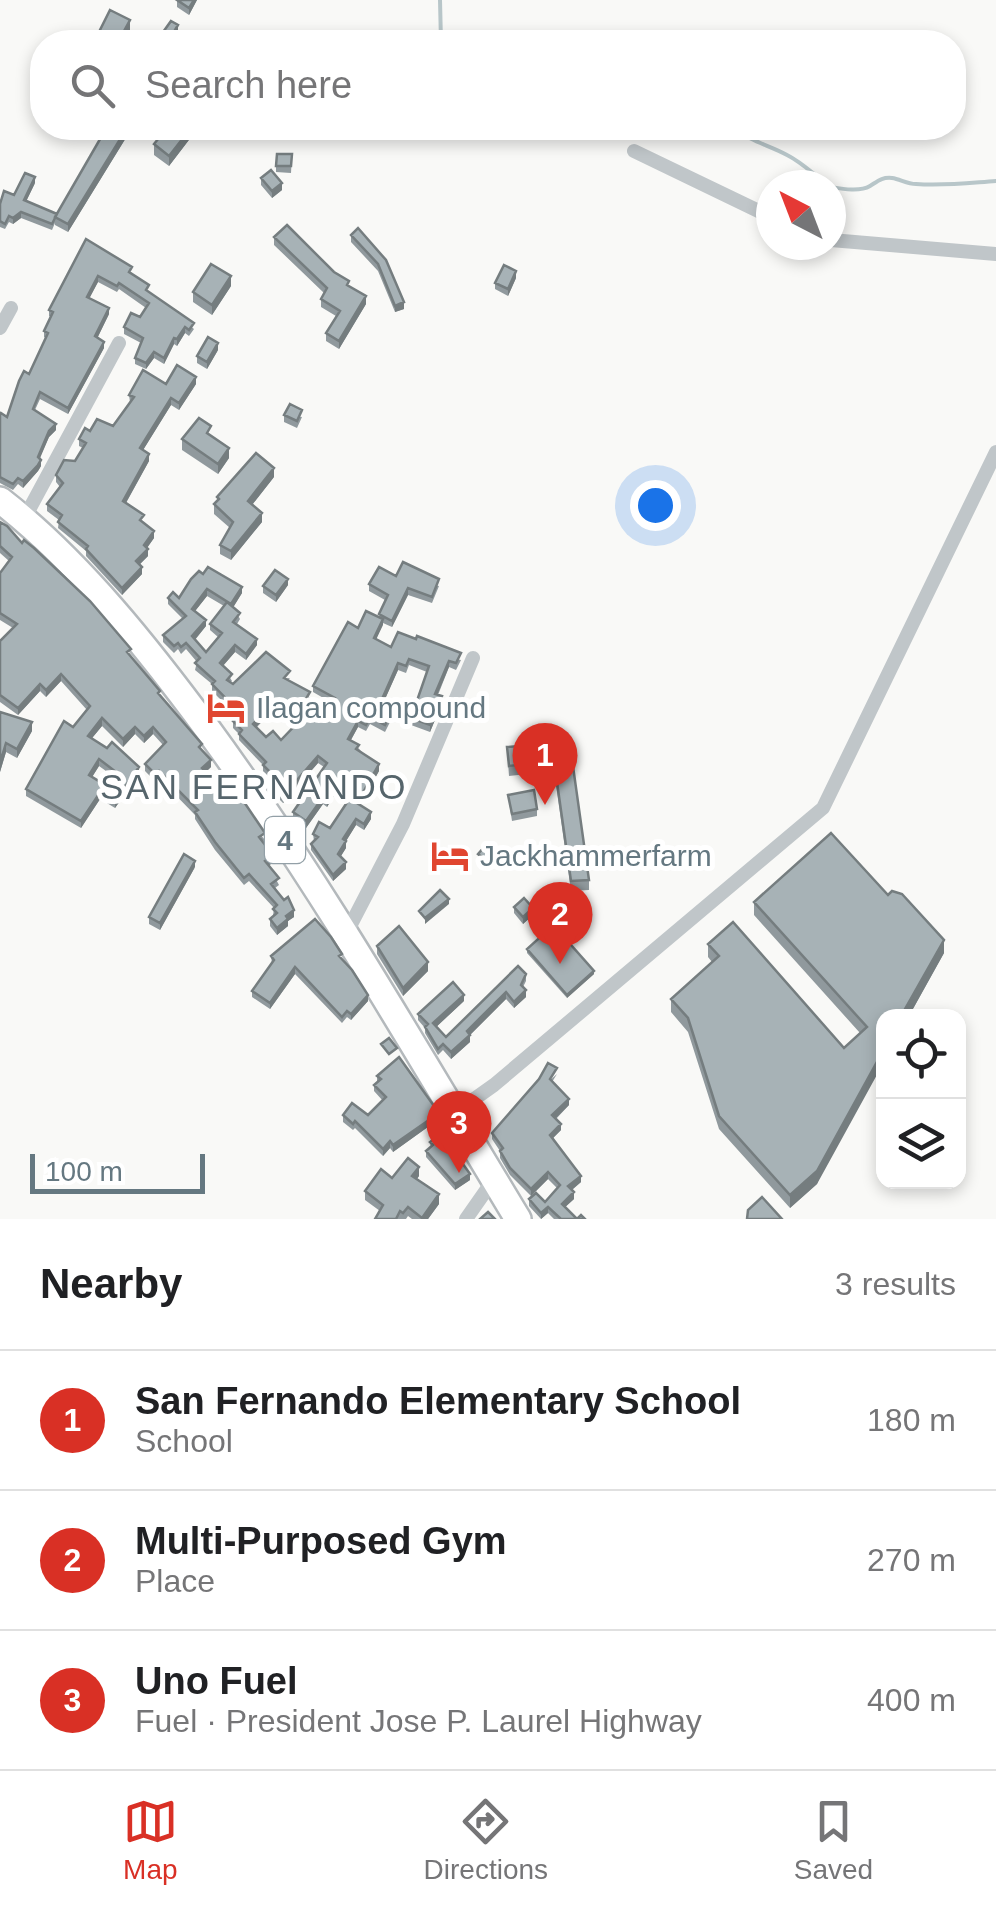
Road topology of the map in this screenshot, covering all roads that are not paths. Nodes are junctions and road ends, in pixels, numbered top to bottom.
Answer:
1 (634, 151) dead end
2 (756, 210) edge
3 (846, 241) edge
4 (996, 254) edge
5 (12, 308) dead end
6 (0, 328) edge
7 (119, 342) dead end
8 (996, 452) edge
9 (0, 500) edge
10 (24, 519) junction
11 (473, 658) dead end
12 (347, 932) junction
13 (456, 1112) junction
14 (494, 1179) junction
15 (466, 1219) edge
16 (518, 1219) edge

1 - 2 street
3 - 4 street
5 - 6 street
7 - 10 street
8 - 13 street
9 - 10 highway, 4
10 - 12 highway, 4
11 - 12 street
12 - 13 highway, 4
13 - 14 highway, 4
14 - 15 street
14 - 16 highway, 4

